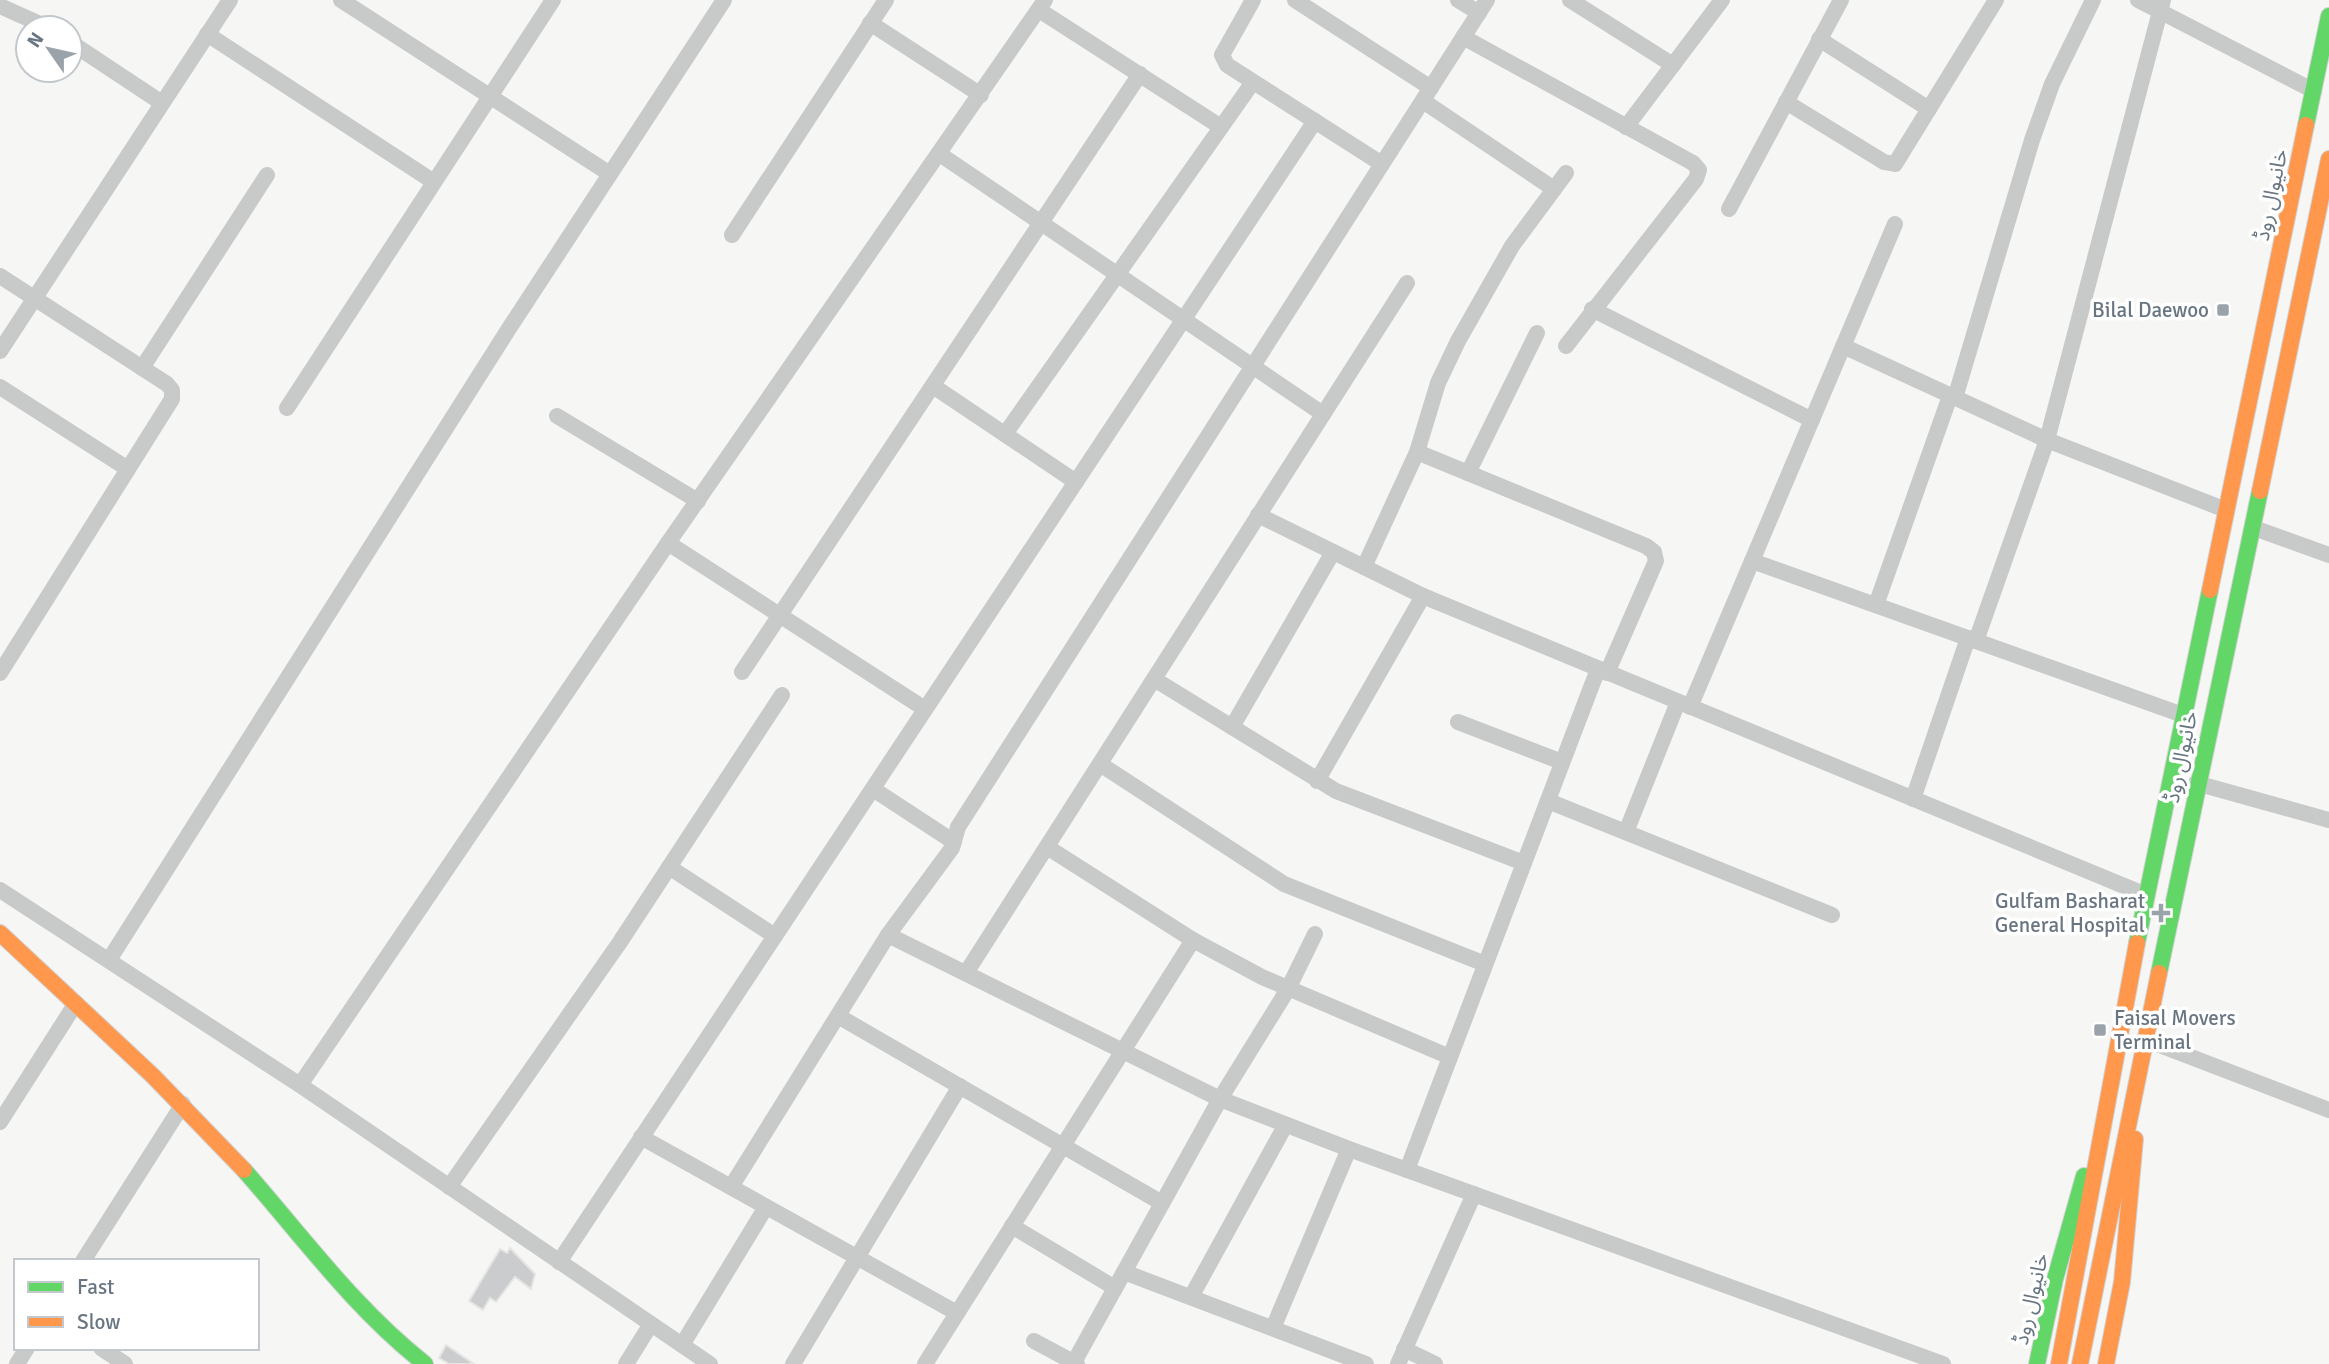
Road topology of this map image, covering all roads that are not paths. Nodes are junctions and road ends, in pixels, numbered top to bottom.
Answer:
1 (230, 0) edge
2 (341, 0) edge
3 (552, 0) edge
4 (724, 0) edge
5 (886, 0) edge
6 (1253, 0) edge
7 (1295, 0) edge
8 (1458, 0) edge
9 (1570, 0) edge
10 (1722, 0) edge
11 (1841, 0) edge
12 (1996, 0) edge
13 (2093, 0) edge
14 (2138, 0) edge
15 (1042, 5) edge
16 (0, 6) edge
17 (1483, 6) edge
18 (2161, 6) edge
19 (18, 14) edge
20 (2329, 16) edge
21 (870, 23) junction
22 (207, 34) junction
23 (1463, 37) junction
24 (1819, 39) junction
25 (84, 51) edge
26 (1672, 65) junction
27 (1140, 74) junction
28 (1253, 82) junction
29 (2314, 91) junction
30 (1427, 94) junction
31 (981, 95) junction
32 (490, 97) junction
33 (1786, 102) junction
34 (162, 103) junction
35 (1929, 110) junction
36 (1315, 121) junction
37 (1221, 127) junction
38 (1626, 127) junction
39 (941, 155) junction
40 (2329, 159) edge
41 (1382, 164) junction
42 (1566, 173) dead end
43 (610, 174) junction
44 (267, 175) dead end
45 (434, 182) junction
46 (1554, 189) junction
47 (1729, 209) dead end
48 (1042, 222) junction
49 (1895, 224) dead end
50 (732, 235) dead end
51 (1118, 274) junction
52 (0, 276) edge
53 (1407, 283) dead end
54 (34, 298) junction
55 (1592, 309) junction
56 (1184, 319) junction
57 (1537, 333) dead end
58 (1566, 346) dead end
59 (1843, 346) junction
60 (0, 351) edge
61 (1253, 366) junction
62 (142, 368) junction
63 (933, 386) junction
64 (0, 387) edge
65 (1953, 397) junction
66 (287, 408) dead end
67 (1323, 414) junction
68 (557, 416) dead end
69 (1812, 421) junction
70 (1005, 434) junction
71 (2047, 440) junction
72 (1417, 452) junction
73 (128, 469) junction
74 (1468, 473) junction
75 (1076, 482) junction
76 (698, 501) junction
77 (2226, 510) junction
78 (1258, 515) junction
79 (2254, 528) junction
80 (668, 543) junction
81 (1333, 552) junction
82 (2329, 555) edge
83 (1752, 561) junction
84 (1364, 567) junction
85 (1423, 596) junction
86 (1877, 606) junction
87 (780, 615) junction
88 (1972, 640) junction
89 (1603, 671) junction
90 (742, 672) dead end
91 (0, 673) edge
92 (1154, 679) junction
93 (782, 695) dead end
94 (1684, 704) junction
95 (925, 709) junction
96 (2183, 716) junction
97 (1458, 722) dead end
98 (1232, 727) junction
99 (1562, 762) junction
100 (1100, 764) junction
101 (1317, 781) junction
102 (2196, 783) junction
103 (873, 789) junction
104 (1913, 799) junction
105 (1548, 801) junction
106 (2329, 820) edge
107 (1626, 832) junction
108 (954, 842) junction
109 (1047, 847) junction
110 (1524, 863) junction
111 (669, 867) junction
112 (0, 890) edge
113 (2146, 895) junction
114 (1832, 915) dead end
115 (0, 933) edge
116 (1315, 934) dead end
117 (888, 935) junction
118 (775, 936) junction
119 (1194, 940) junction
120 (108, 960) junction
121 (1485, 964) junction
122 (966, 973) junction
123 (1288, 989) junction
124 (76, 1003) junction
125 (838, 1016) junction
126 (2144, 1039) junction
127 (2121, 1041) junction
128 (1123, 1051) junction
129 (1450, 1058) junction
130 (300, 1085) junction
131 (960, 1086) junction
132 (1220, 1099) junction
133 (183, 1104) junction
134 (2329, 1110) edge
135 (0, 1122) edge
136 (1285, 1125) junction
137 (641, 1137) junction
138 (1063, 1146) junction
139 (1349, 1149) junction
140 (1407, 1170) junction
141 (449, 1187) junction
142 (731, 1187) junction
143 (1474, 1194) junction
144 (1162, 1203) junction
145 (766, 1207) junction
146 (1012, 1226) junction
147 (857, 1257) junction
148 (84, 1259) edge
149 (559, 1262) junction
150 (1124, 1272) junction
151 (1115, 1288) junction
152 (1191, 1297) junction
153 (957, 1313) junction
154 (651, 1324) junction
155 (1273, 1328) junction
156 (1034, 1341) dead end
157 (682, 1345) junction
158 (104, 1350) edge
159 (1401, 1357) edge
160 (418, 1362) edge
161 (1075, 1363) edge
162 (125, 1364) edge
163 (626, 1364) edge
164 (710, 1364) edge
165 (793, 1364) edge
166 (925, 1364) edge
167 (1366, 1364) edge
168 (1435, 1364) edge
169 (1943, 1364) edge
170 (2037, 1364) edge
171 (2059, 1364) edge
172 (2080, 1364) edge
173 (2106, 1364) edge

1 - 22 street
2 - 32 street
3 - 32 street
4 - 43 street
5 - 21 street
6 - 28 street
7 - 30 street
8 - 17 street
9 - 26 street
10 - 26 street
11 - 24 street
12 - 35 street
13 - 65 street
14 - 18 street
15 - 27 street
15 - 31 street
16 - 19 street
17 - 23 street
18 - 29 street
18 - 71 street
20 - 29 main road, خانیوال روڈ
21 - 31 street
21 - 50 street
22 - 34 street
22 - 45 street
23 - 30 street
23 - 38 street
24 - 33 street
24 - 35 street
25 - 34 street
26 - 38 street
27 - 37 street
27 - 48 street
28 - 36 street
28 - 37 street
29 - 77 main road, خانیوال روڈ
30 - 41 street
30 - 46 street
31 - 39 street
32 - 43 street
32 - 45 street
33 - 35 street
33 - 47 street
34 - 54 street
36 - 41 street
36 - 56 street
37 - 51 street
38 - 55 street
39 - 48 street
39 - 76 street
40 - 79 main road, خانیوال روڈ
41 - 61 street
42 - 46 street
43 - 120 street
44 - 62 street
45 - 66 street
46 - 72 street
48 - 51 street
48 - 63 street
49 - 59 street
51 - 56 street
51 - 70 street
52 - 54 street
53 - 67 street
54 - 60 street
54 - 62 street
55 - 58 street
55 - 69 street
56 - 61 street
56 - 75 street
57 - 74 street
59 - 65 street
59 - 69 street
61 - 67 street
61 - 108 street
62 - 73 street
63 - 70 street
63 - 87 street
64 - 73 street
65 - 71 street
65 - 86 street
67 - 78 street
68 - 76 street
69 - 83 street
70 - 75 street
71 - 77 street
71 - 88 street
72 - 74 street
72 - 84 street
73 - 91 street
74 - 89 street
75 - 95 street
76 - 80 street
77 - 96 main road, خانیوال روڈ
78 - 81 street
78 - 92 street
79 - 82 street
79 - 102 main road, خانیوال روڈ
80 - 87 street
80 - 130 street
81 - 84 street
81 - 98 street
83 - 86 street
83 - 94 street
84 - 85 street
85 - 89 street
85 - 101 street
86 - 88 street
87 - 90 street
87 - 95 street
88 - 96 street
88 - 104 street
89 - 94 street
89 - 99 street
92 - 98 street
92 - 100 street
93 - 111 street
94 - 104 street
94 - 107 street
95 - 103 street
96 - 113 main road, خانیوال روڈ
97 - 99 street
98 - 101 street
99 - 105 street
100 - 109 street
100 - 121 street
101 - 110 street
102 - 106 street
102 - 126 main road, خانیوال روڈ
103 - 108 street
103 - 118 street
104 - 113 street
105 - 107 street
105 - 110 street
107 - 114 street
108 - 117 street
109 - 119 street
109 - 122 street
110 - 121 street
111 - 118 street
111 - 141 street
112 - 120 street
113 - 127 main road, خانیوال روڈ
115 - 124 main road
116 - 123 street
117 - 122 street
117 - 125 street
118 - 137 street
119 - 123 street
119 - 128 street
120 - 130 street
121 - 129 street
122 - 128 street
123 - 129 street
123 - 132 street
124 - 133 main road
124 - 135 street
125 - 131 street
125 - 142 street
126 - 134 street
126 - 172 main road, خانیوال روڈ
126 - 173 main road
127 - 170 main road, خانیوال روڈ
127 - 171 main road, خانیوال روڈ
128 - 132 street
128 - 138 street
129 - 140 street
130 - 141 street
131 - 138 street
131 - 147 street
132 - 136 street
132 - 144 street
133 - 148 street
133 - 160 main road
136 - 139 street
136 - 152 street
137 - 142 street
137 - 149 street
138 - 144 street
138 - 146 street
139 - 140 street
139 - 155 street
140 - 143 street
141 - 149 street
142 - 145 street
143 - 159 street
143 - 169 street
144 - 150 street
145 - 147 street
145 - 157 street
146 - 151 street
146 - 153 street
147 - 153 street
147 - 165 street
149 - 154 street
150 - 151 street
150 - 152 street
151 - 161 street
152 - 155 street
153 - 166 street
154 - 157 street
154 - 163 street
155 - 167 street
156 - 161 street
157 - 164 street
158 - 162 street
159 - 168 street

